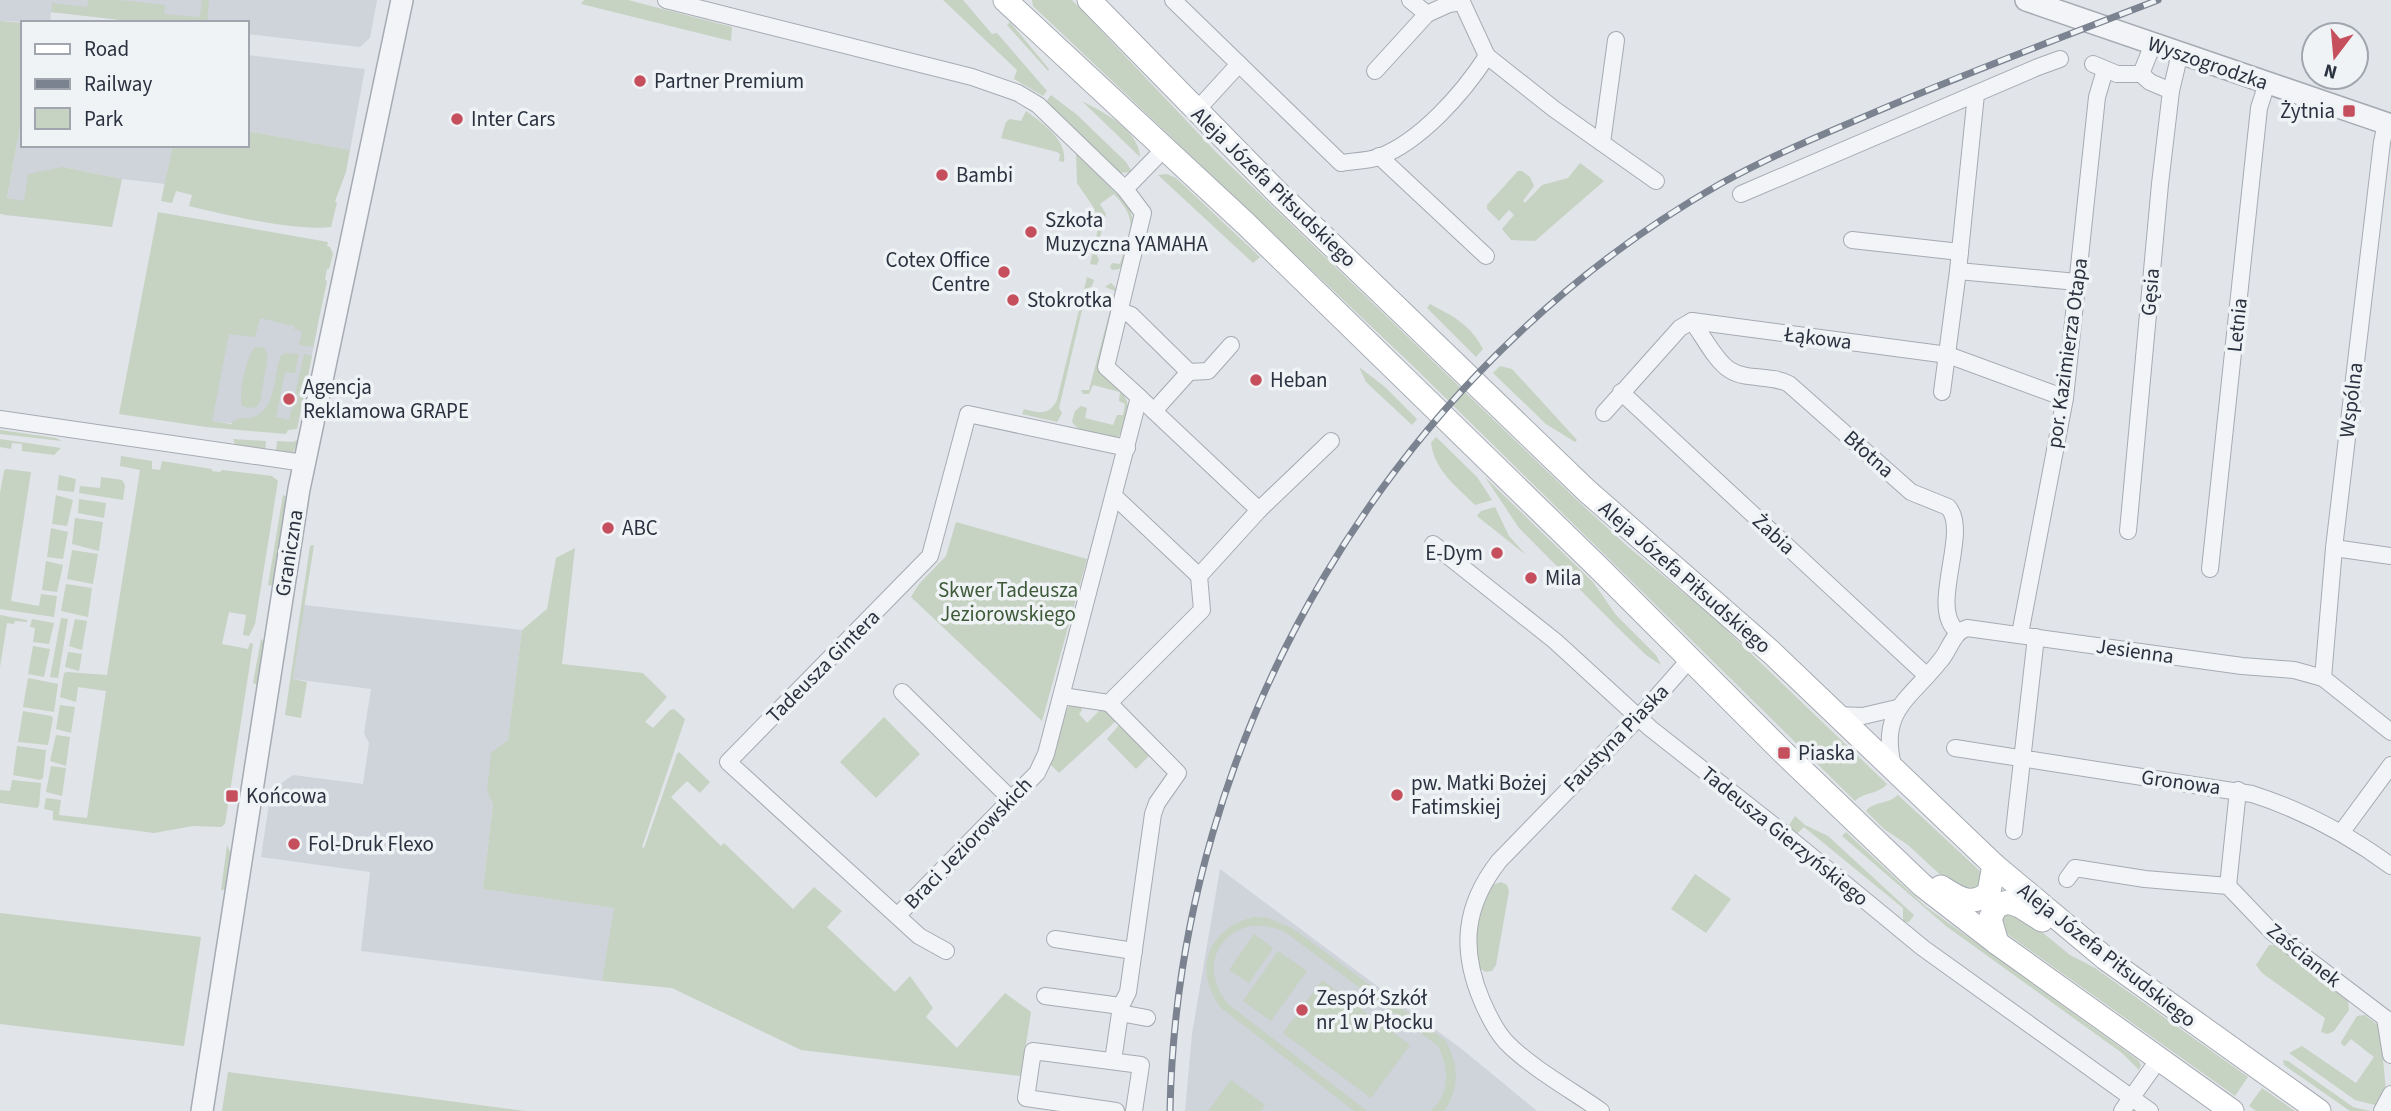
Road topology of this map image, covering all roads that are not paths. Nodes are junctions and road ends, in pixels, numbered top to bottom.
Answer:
1 (402, 0) edge
2 (666, 0) edge
3 (1005, 0) edge
4 (1089, 0) edge
5 (1410, 0) edge
6 (1177, 1) edge
7 (1461, 1) edge
8 (2034, 1) edge
9 (1427, 14) junction
10 (1616, 40) dead end
11 (2153, 44) junction
12 (2180, 53) junction
13 (1487, 56) junction
14 (2060, 59) dead end
15 (1239, 64) junction
16 (1375, 71) dead end
17 (2141, 74) junction
18 (2267, 83) junction
19 (2171, 92) junction
20 (1976, 94) junction
21 (1196, 111) junction
22 (2389, 125) edge
23 (1602, 143) junction
24 (1165, 148) junction
25 (1379, 156) junction
26 (1656, 181) dead end
27 (1125, 189) junction
28 (1741, 194) dead end
29 (1852, 240) dead end
30 (1960, 252) junction
31 (1486, 256) dead end
32 (1958, 271) junction
33 (2077, 282) junction
34 (1120, 311) junction
35 (1692, 321) junction
36 (1231, 345) dead end
37 (1948, 355) junction
38 (1189, 372) junction
39 (1621, 392) junction
40 (1942, 392) dead end
41 (1139, 397) junction
42 (2065, 398) junction
43 (1154, 411) junction
44 (1604, 413) dead end
45 (0, 419) edge
46 (1331, 441) dead end
47 (1126, 448) junction
48 (304, 463) junction
49 (1114, 496) junction
50 (1259, 510) junction
51 (2128, 531) dead end
52 (1433, 544) dead end
53 (2334, 548) junction
54 (2391, 556) edge
55 (2210, 569) dead end
56 (1199, 576) junction
57 (1958, 632) junction
58 (2028, 636) junction
59 (1690, 659) junction
60 (1927, 676) junction
61 (2323, 678) junction
62 (902, 692) dead end
63 (1062, 696) junction
64 (1109, 703) junction
65 (1897, 708) junction
66 (1835, 715) junction
67 (1639, 717) junction
68 (2391, 732) edge
69 (1955, 748) dead end
70 (2023, 760) junction
71 (2391, 765) edge
72 (1895, 771) junction
73 (2238, 790) junction
74 (1011, 799) junction
75 (2014, 831) dead end
76 (2341, 834) junction
77 (1891, 856) junction
78 (1994, 865) junction
79 (2391, 866) edge
80 (2067, 879) dead end
81 (2228, 886) junction
82 (898, 915) junction
83 (1055, 939) dead end
84 (1997, 943) junction
85 (946, 951) dead end
86 (1133, 951) junction
87 (2105, 958) junction
88 (1045, 996) dead end
89 (1121, 1010) junction
90 (2388, 1013) edge
91 (1147, 1018) dead end
92 (2391, 1055) edge
93 (2159, 1059) junction
94 (1113, 1061) junction
95 (2391, 1094) edge
96 (2132, 1097) junction
97 (2318, 1109) edge
98 (202, 1111) edge
99 (1116, 1111) edge
100 (1134, 1111) edge
101 (1601, 1111) edge
102 (2122, 1111) edge
103 (2150, 1111) edge
104 (2232, 1111) edge
105 (2382, 1111) edge

1 - 48 street, Graniczna
2 - 27 street
3 - 24 main road
4 - 21 main road, Aleja Józefa Piłsudskiego
5 - 9 street
6 - 15 street
7 - 9 street
7 - 13 street
8 - 11 street, Wyszogrodzka
9 - 16 street
10 - 23 street
11 - 12 street, Wyszogrodzka
11 - 17 street
12 - 18 street, Wyszogrodzka
12 - 19 street, Gęsia
13 - 23 street
13 - 25 street
14 - 20 street
15 - 21 street
15 - 25 street
17 - 19 street
17 - 33 street, por. Kazimierza Otapa
18 - 22 street, Wyszogrodzka
18 - 55 street, Letnia
19 - 51 street, Gęsia
20 - 28 street
20 - 30 street
21 - 66 main road, Aleja Józefa Piłsudskiego
22 - 53 street, Wspólna
23 - 26 street
24 - 27 street
24 - 59 main road
25 - 31 street
27 - 34 street
29 - 30 street
30 - 32 street
32 - 33 street
32 - 37 street
33 - 42 street, por. Kazimierza Otapa
34 - 38 street
34 - 41 street
35 - 37 street, Łąkowa
35 - 39 street
35 - 57 street, Błotna
36 - 38 street
37 - 40 street
37 - 42 street, Łąkowa
38 - 43 street
39 - 44 street
39 - 60 street, Żabia
41 - 43 street
41 - 47 street, Braci Jeziorowskich
42 - 58 street, por. Kazimierza Otapa
43 - 50 street
45 - 48 street
46 - 50 street
47 - 49 street, Braci Jeziorowskich
47 - 82 street, Tadeusza Gintera
48 - 98 street, Graniczna
49 - 56 street
49 - 63 street, Braci Jeziorowskich
50 - 56 street
52 - 67 street, Tadeusza Gierzyńskiego
53 - 54 street
53 - 61 street, Wspólna
56 - 64 street
57 - 58 street, Jesienna
57 - 60 street
58 - 61 street, Jesienna
58 - 70 street, por. Kazimierza Otapa
59 - 67 street, Faustyna Piaska
59 - 77 main road
60 - 65 street
61 - 68 street, Jesienna
62 - 74 street
63 - 64 street
63 - 74 street, Braci Jeziorowskich
64 - 86 street
65 - 66 street
65 - 72 street
66 - 72 main road, Aleja Józefa Piłsudskiego
67 - 96 street, Tadeusza Gierzyńskiego
67 - 101 street, Faustyna Piaska
69 - 70 street, Gronowa
70 - 73 street, Gronowa
70 - 75 street, por. Kazimierza Otapa
71 - 76 street
72 - 78 main road, Aleja Józefa Piłsudskiego
73 - 76 street, Gronowa
73 - 81 street
74 - 82 street, Braci Jeziorowskich
76 - 79 street, Gronowa
77 - 78 main road
77 - 84 main road
78 - 87 main road, Aleja Józefa Piłsudskiego
80 - 81 street
81 - 90 street, Zaścianek
82 - 85 street, Tadeusza Gintera
83 - 86 street
84 - 87 main road
84 - 93 main road
86 - 89 street
87 - 97 main road, Aleja Józefa Piłsudskiego
88 - 89 street
89 - 91 street
89 - 94 street
90 - 92 street
93 - 96 street
93 - 104 main road
94 - 99 street
94 - 100 street
95 - 105 street
96 - 102 street
96 - 103 street, Tadeusza Gierzyńskiego

